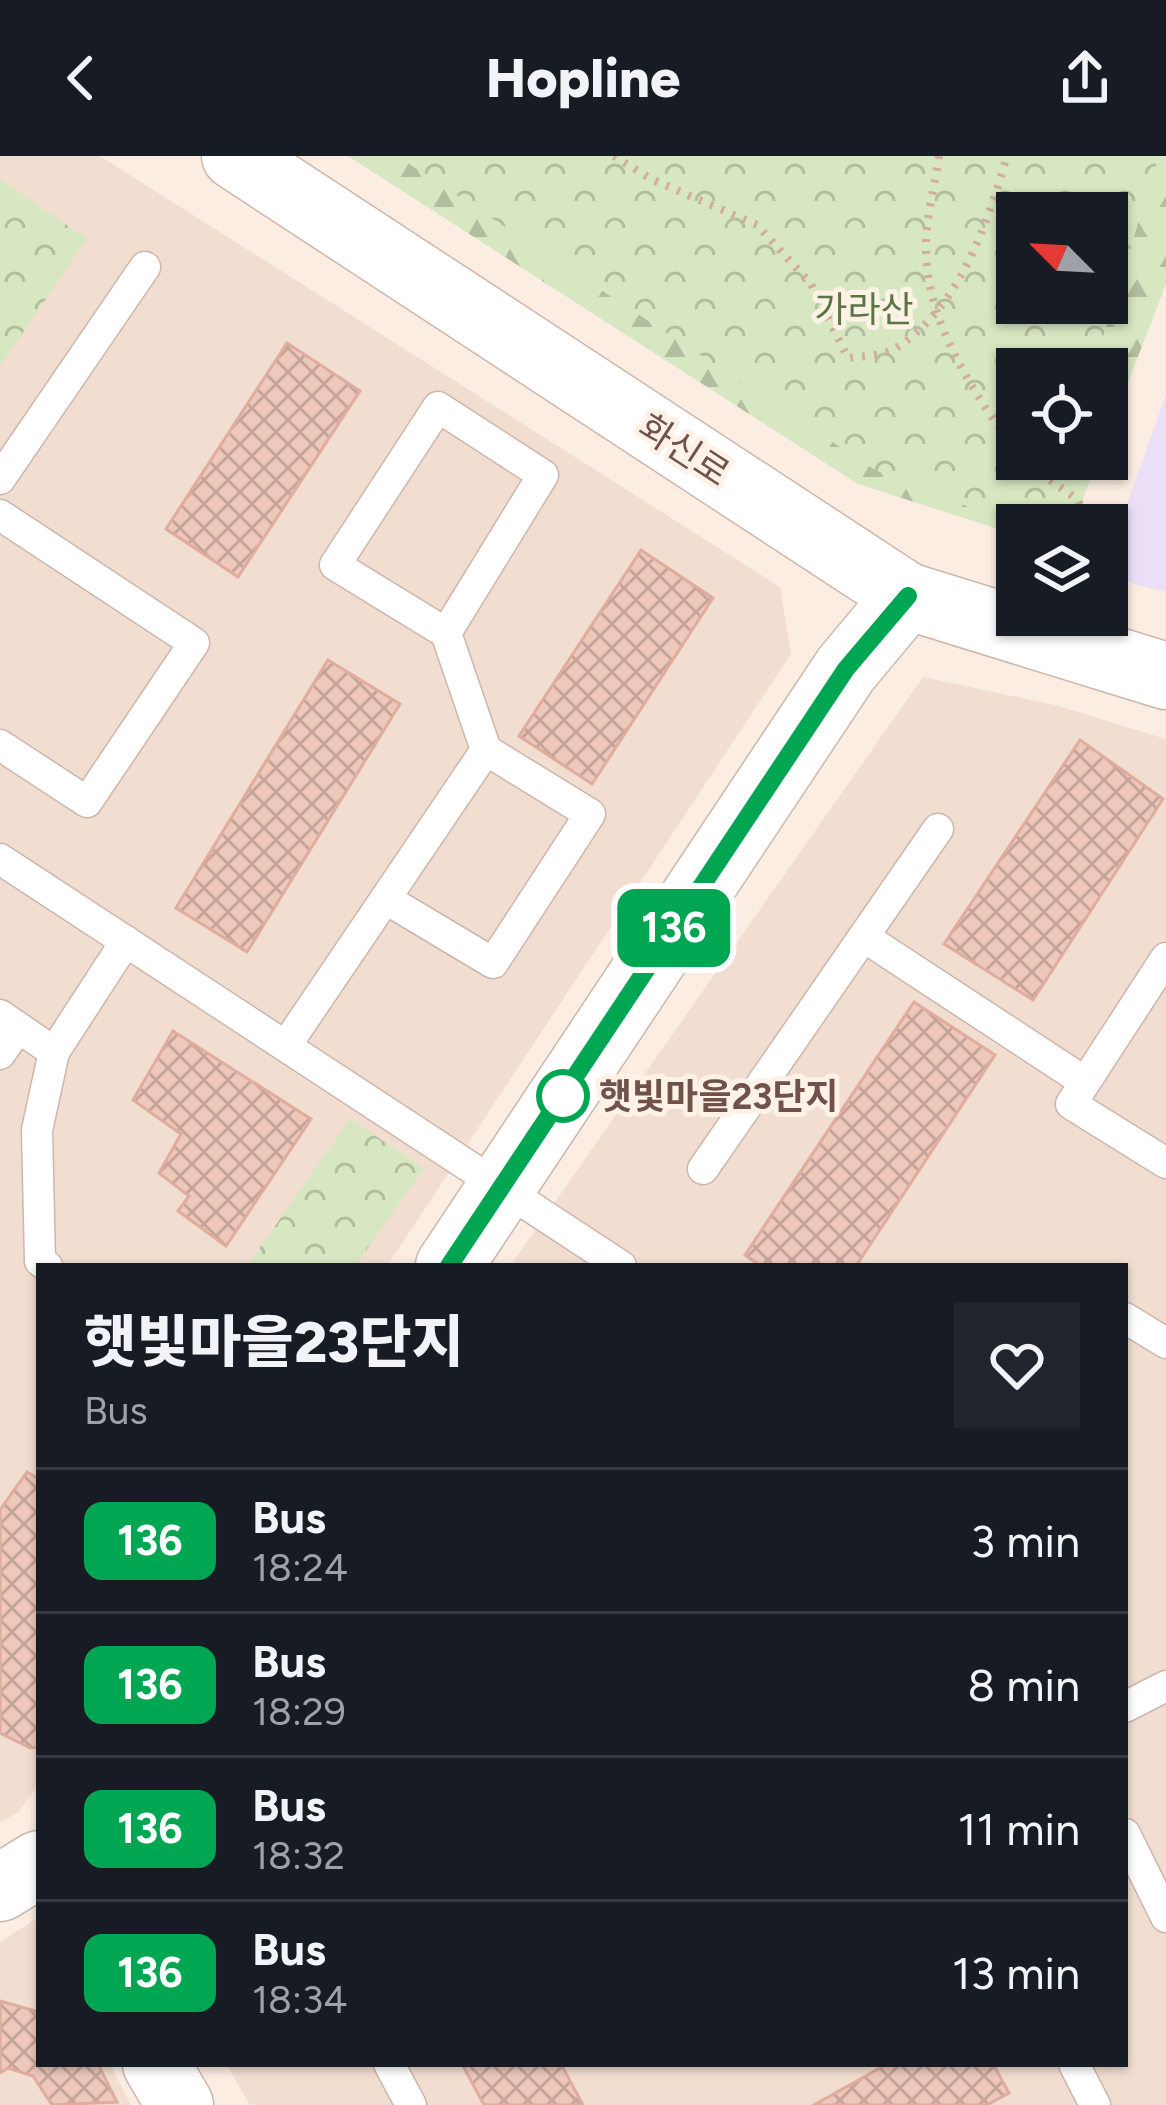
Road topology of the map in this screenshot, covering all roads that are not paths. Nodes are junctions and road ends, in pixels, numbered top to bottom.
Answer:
1 (235, 156) edge
2 (145, 267) dead end
3 (0, 479) edge
4 (0, 515) edge
5 (908, 596) junction
6 (446, 633) junction
7 (1166, 676) edge
8 (0, 745) edge
9 (486, 750) junction
10 (938, 830) dead end
11 (0, 859) edge
12 (386, 899) junction
13 (864, 937) junction
14 (126, 940) junction
15 (1166, 958) edge
16 (9, 1022) edge
17 (287, 1045) junction
18 (54, 1052) junction
19 (0, 1054) edge
20 (1085, 1082) junction
21 (1166, 1163) edge
22 (703, 1169) dead end
23 (501, 1188) junction
24 (43, 1263) edge
25 (451, 1263) edge
26 (616, 1263) edge
27 (1128, 1320) edge
28 (1166, 1343) edge
29 (1166, 1686) edge
30 (1128, 1705) edge
31 (1128, 1840) edge
32 (36, 1866) edge
33 (0, 1888) edge
34 (1166, 1917) edge
35 (158, 2067) edge
36 (390, 2067) edge
37 (1076, 2067) edge
38 (180, 2105) edge
39 (411, 2105) edge
40 (1095, 2105) edge

1 - 5 main road, 화신로
2 - 3 lane
4 - 8 lane
5 - 7 main road, 화신로
5 - 23 main road
6 - 6 lane
6 - 9 lane
9 - 12 lane
9 - 12 lane
10 - 13 lane
11 - 14 lane
12 - 17 lane
13 - 20 lane
13 - 22 lane
14 - 17 lane
14 - 18 lane
15 - 20 lane
16 - 18 lane
16 - 19 lane
17 - 23 lane
18 - 24 lane
20 - 21 lane
23 - 25 main road
23 - 26 lane
27 - 28 lane
29 - 30 lane
31 - 34 lane
32 - 33 main road
35 - 38 main road
36 - 39 lane
37 - 40 lane

